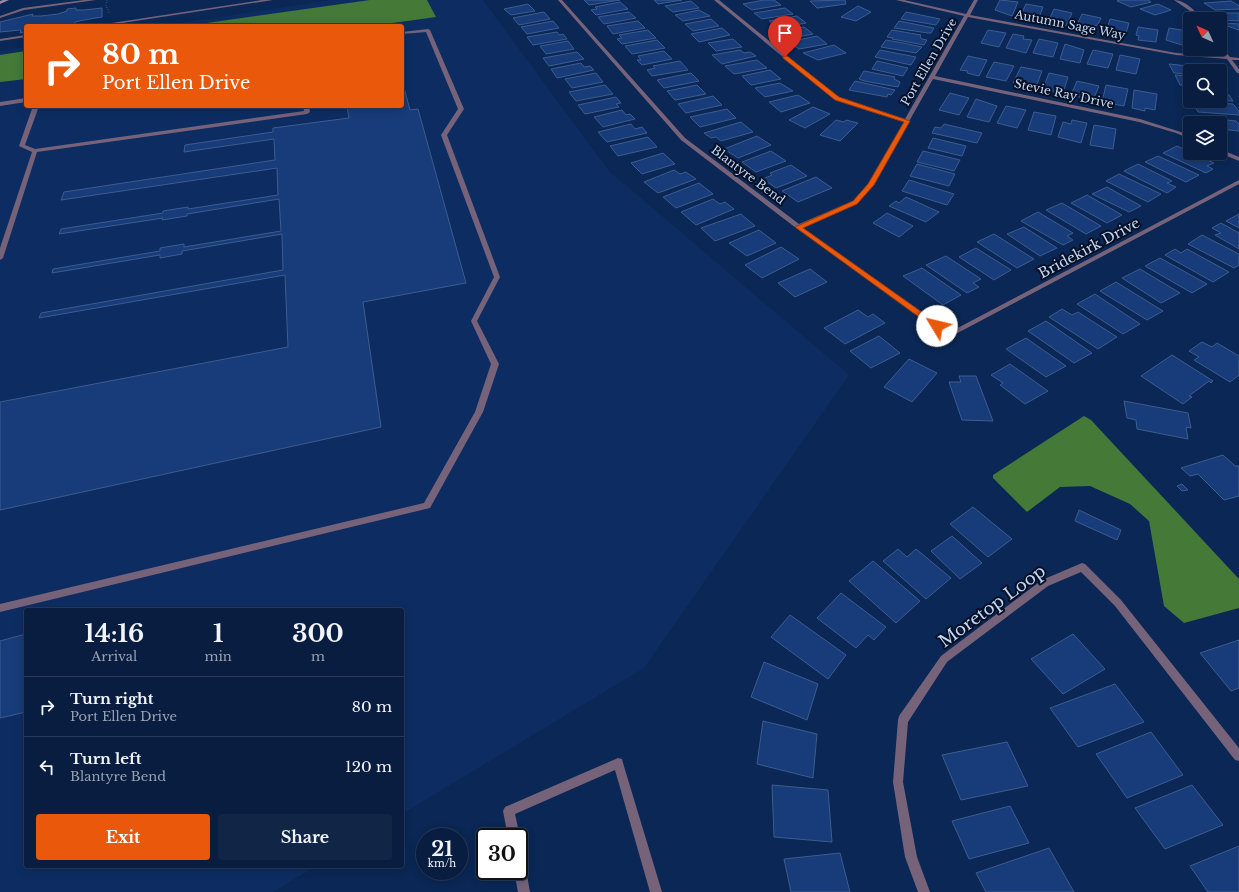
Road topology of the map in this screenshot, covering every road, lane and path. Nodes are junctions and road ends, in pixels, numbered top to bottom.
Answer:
1 (7, 0) edge
2 (94, 0) edge
3 (107, 0) edge
4 (271, 0) edge
5 (560, 0) edge
6 (716, 0) edge
7 (898, 0) edge
8 (976, 0) edge
9 (1176, 0) edge
10 (0, 3) edge
11 (1194, 12) edge
12 (968, 16) junction
13 (0, 17) edge
14 (110, 24) joint
15 (404, 33) edge
16 (24, 36) edge
17 (0, 40) edge
18 (1227, 56) edge
19 (1229, 58) junction
20 (1239, 59) edge
21 (1239, 72) edge
22 (933, 77) junction
23 (24, 100) edge
24 (0, 104) edge
25 (35, 108) edge
26 (306, 108) edge
27 (907, 121) junction
28 (1183, 134) edge
29 (35, 151) junction
30 (1227, 154) edge
31 (1239, 160) edge
32 (1239, 182) edge
33 (798, 227) junction
34 (0, 258) edge
35 (950, 336) joint
36 (0, 608) edge
37 (1239, 756) edge
38 (512, 828) edge
39 (522, 880) edge
40 (524, 892) edge
41 (656, 892) edge
42 (924, 892) edge

1 - 10 main road
2 - 13 street
3 - 14 path
4 - 14 street
5 - 33 street, Blantyre Bend
6 - 27 street
7 - 12 street, Autumn Sage Way
8 - 12 street, Port Ellen Drive
9 - 11 street
12 - 19 street, Autumn Sage Way
12 - 22 street, Port Ellen Drive
15 - 36 street
16 - 17 street
18 - 19 street
19 - 20 street, Autumn Sage Way
19 - 21 street
22 - 27 street, Port Ellen Drive
22 - 28 street, Stevie Ray Drive
23 - 24 street
25 - 29 street
26 - 29 street
27 - 33 street, Port Ellen Drive
29 - 34 street
30 - 31 street
32 - 35 street, Bridekirk Drive
33 - 35 street, Blantyre Bend
37 - 42 street, Moretop Loop
38 - 41 street
39 - 40 street

